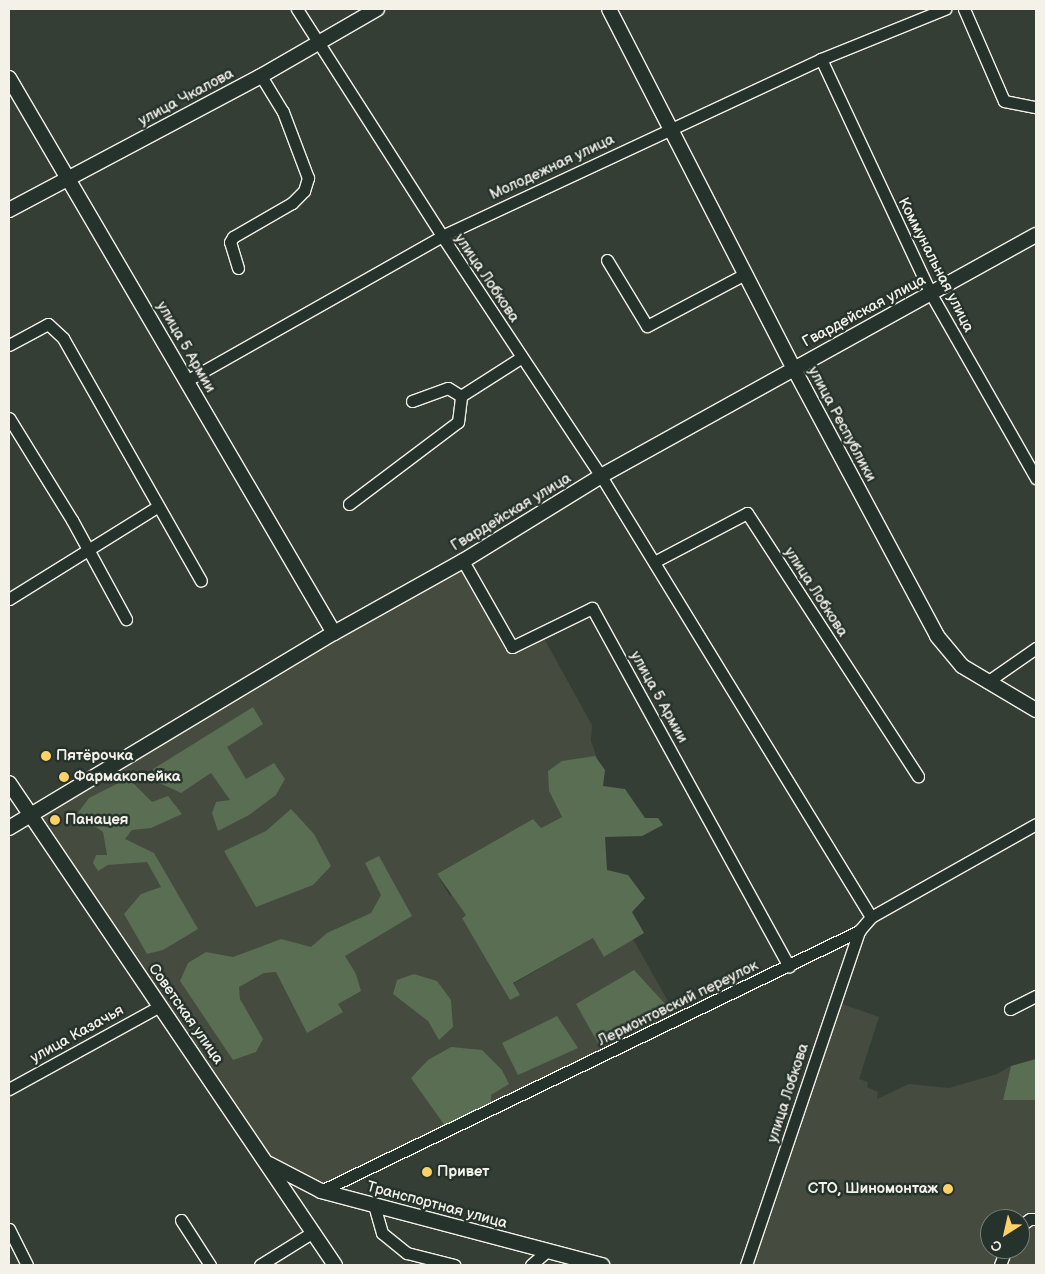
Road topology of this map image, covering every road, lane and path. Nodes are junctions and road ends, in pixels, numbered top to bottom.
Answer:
1 (298, 9) edge
2 (376, 9) edge
3 (610, 9) edge
4 (945, 9) edge
5 (964, 9) edge
6 (320, 41) junction
7 (821, 59) junction
8 (261, 76) junction
9 (9, 78) edge
10 (1036, 107) edge
11 (668, 128) junction
12 (68, 178) junction
13 (9, 210) edge
14 (1036, 235) edge
15 (442, 236) junction
16 (607, 260) dead end
17 (238, 268) dead end
18 (744, 274) junction
19 (931, 294) junction
20 (9, 345) edge
21 (522, 357) junction
22 (794, 367) junction
23 (186, 380) junction
24 (460, 396) junction
25 (412, 401) dead end
26 (9, 418) edge
27 (601, 476) junction
28 (1036, 478) edge
29 (349, 504) dead end
30 (157, 507) junction
31 (87, 549) junction
32 (463, 561) junction
33 (654, 562) junction
34 (201, 581) dead end
35 (9, 599) edge
36 (126, 619) dead end
37 (334, 633) junction
38 (1036, 648) edge
39 (987, 682) junction
40 (1036, 710) edge
41 (918, 776) dead end
42 (9, 782) edge
43 (30, 817) junction
44 (1036, 824) edge
45 (9, 828) edge
46 (871, 917) junction
47 (859, 931) junction
48 (788, 966) junction
49 (1036, 996) edge
50 (160, 1006) junction
51 (1010, 1009) dead end
52 (9, 1089) edge
53 (268, 1163) junction
54 (322, 1191) junction
55 (374, 1205) junction
56 (181, 1220) dead end
57 (9, 1229) edge
58 (313, 1232) junction
59 (548, 1250) junction
60 (28, 1265) edge
61 (210, 1265) edge
62 (260, 1265) edge
63 (335, 1265) edge
64 (454, 1265) edge
65 (531, 1265) edge
66 (602, 1265) edge
67 (746, 1265) edge

1 - 6 street, улица Лобкова
2 - 6 main road, улица Чкалова
3 - 11 main road, улица Республики
4 - 7 street, Молодежная улица
5 - 10 street
6 - 8 main road, улица Чкалова
6 - 15 street, улица Лобкова
7 - 11 street, Молодежная улица
7 - 19 street, Коммунальная улица
8 - 12 main road, улица Чкалова
8 - 17 street
9 - 12 main road, улица 5 Армии
11 - 15 street, Молодежная улица
11 - 18 main road, улица Республики
12 - 13 main road, улица Чкалова
12 - 23 main road, улица 5 Армии
14 - 19 main road, Гвардейская улица
15 - 21 street, улица Лобкова
15 - 23 street, Молодежная улица
16 - 18 street
18 - 22 main road, улица Республики
19 - 22 main road, Гвардейская улица
19 - 28 street, Коммунальная улица
20 - 30 street
21 - 24 street
21 - 27 street, улица Лобкова
22 - 27 main road, Гвардейская улица
22 - 39 main road, улица Республики
23 - 37 main road, улица 5 Армии
24 - 25 street
24 - 29 street
26 - 31 street
27 - 32 main road, Гвардейская улица
27 - 33 street, улица Лобкова
30 - 31 street
30 - 34 street
31 - 35 street
31 - 36 street
32 - 37 main road, Гвардейская улица
32 - 48 street, улица 5 Армии
33 - 41 street, улица Лобкова
33 - 46 street, улица Лобкова
37 - 43 main road, Гвардейская улица
38 - 39 street
39 - 40 main road, улица Республики
42 - 43 main road, Советская улица
43 - 45 main road, Гвардейская улица
43 - 50 main road, Советская улица
44 - 46 street, Лермонтовский переулок
46 - 47 street, Лермонтовский переулок
47 - 48 street, Лермонтовский переулок
47 - 67 street, улица Лобкова
48 - 54 street, Лермонтовский переулок
49 - 51 street
50 - 52 street, улица Казачья
50 - 53 main road, Советская улица
53 - 54 main road, Транспортная улица
53 - 58 main road, Советская улица
54 - 55 main road, Транспортная улица
55 - 59 main road, Транспортная улица
55 - 64 street
56 - 61 street
57 - 60 street
58 - 62 street
58 - 63 main road, Советская улица
59 - 65 street
59 - 66 main road, Транспортная улица

